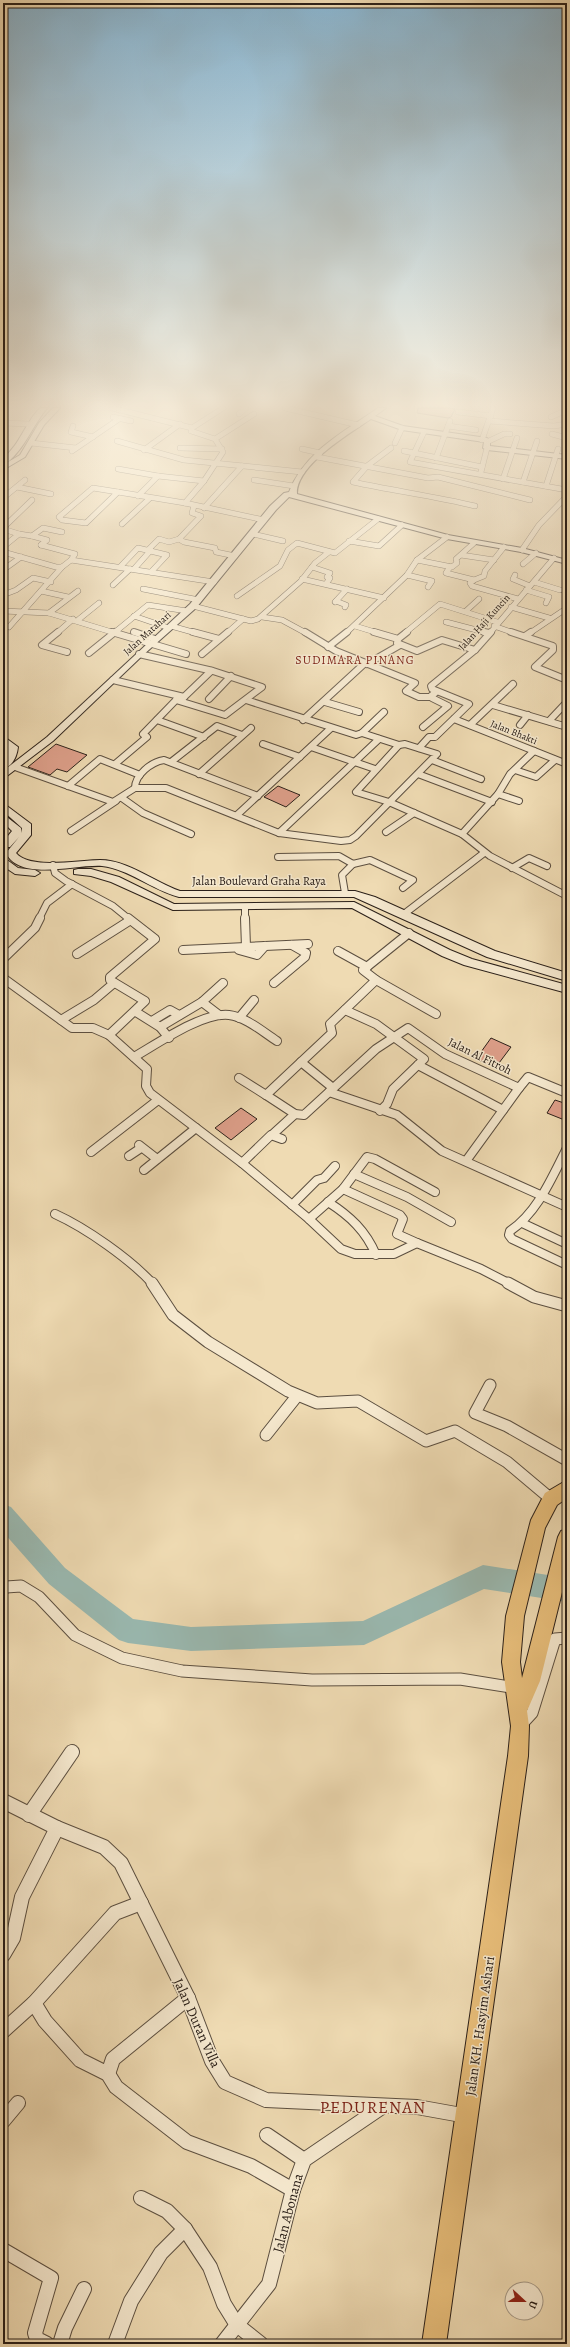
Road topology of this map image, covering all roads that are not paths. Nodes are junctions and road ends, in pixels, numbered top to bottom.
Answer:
1 (14, 518) edge
2 (60, 518) edge
3 (92, 518) edge
4 (129, 518) edge
5 (200, 518) edge
6 (252, 518) edge
7 (266, 518) edge
8 (372, 518) edge
9 (546, 518) edge
10 (378, 519) junction
11 (264, 520) junction
12 (122, 524) dead end
13 (402, 525) junction
14 (3, 528) edge
15 (62, 532) dead end
16 (19, 534) junction
17 (253, 534) junction
18 (32, 536) junction
19 (447, 537) junction
20 (179, 539) junction
21 (349, 541) junction
22 (283, 542) dead end
23 (474, 543) junction
24 (3, 547) edge
25 (504, 547) junction
26 (150, 550) junction
27 (522, 550) junction
28 (3, 552) edge
29 (329, 552) junction
30 (536, 553) junction
31 (461, 554) junction
32 (235, 556) junction
33 (21, 557) junction
34 (554, 558) junction
35 (71, 560) junction
36 (417, 560) junction
37 (494, 560) junction
38 (567, 562) edge
39 (523, 564) dead end
40 (62, 567) junction
41 (450, 567) junction
42 (120, 568) junction
43 (312, 568) junction
44 (132, 569) junction
45 (3, 570) edge
46 (151, 572) junction
47 (407, 575) junction
48 (515, 575) dead end
49 (302, 579) junction
50 (474, 580) junction
51 (51, 582) junction
52 (214, 582) junction
53 (326, 584) junction
54 (113, 585) dead end
55 (530, 586) junction
56 (428, 587) dead end
57 (143, 589) dead end
58 (347, 589) junction
59 (78, 590) dead end
60 (560, 590) dead end
61 (41, 591) junction
62 (3, 595) edge
63 (237, 596) dead end
64 (68, 597) junction
65 (384, 598) junction
66 (479, 599) dead end
67 (518, 599) junction
68 (99, 603) dead end
69 (546, 603) dead end
70 (193, 606) junction
71 (345, 607) dead end
72 (511, 607) junction
73 (567, 608) edge
74 (3, 611) edge
75 (466, 611) junction
76 (23, 612) junction
77 (49, 613) junction
78 (134, 616) junction
79 (262, 617) junction
80 (549, 618) junction
81 (243, 619) junction
82 (75, 620) junction
83 (446, 622) dead end
84 (496, 624) junction
85 (355, 626) junction
86 (10, 627) dead end
87 (170, 627) junction
88 (114, 632) junction
89 (134, 632) dead end
90 (489, 633) junction
91 (525, 636) junction
92 (219, 639) junction
93 (152, 642) junction
94 (399, 642) junction
95 (328, 647) junction
96 (475, 650) junction
97 (67, 652) dead end
98 (89, 653) dead end
99 (139, 654) junction
100 (186, 654) dead end
101 (202, 654) dead end
102 (366, 663) junction
103 (210, 671) junction
104 (231, 676) junction
105 (113, 680) junction
106 (567, 680) edge
107 (513, 684) dead end
108 (437, 691) junction
109 (184, 697) junction
110 (431, 697) junction
111 (209, 699) dead end
112 (176, 700) junction
113 (246, 700) junction
114 (325, 702) junction
115 (565, 704) dead end
116 (493, 705) junction
117 (359, 712) dead end
118 (384, 712) dead end
119 (528, 715) junction
120 (454, 719) junction
121 (157, 720) junction
122 (303, 720) junction
123 (549, 721) junction
124 (470, 725) junction
125 (520, 725) dead end
126 (423, 727) dead end
127 (567, 727) edge
128 (251, 728) dead end
129 (331, 728) junction
130 (362, 732) junction
131 (242, 735) junction
132 (204, 737) junction
133 (3, 739) edge
134 (379, 740) junction
135 (263, 744) dead end
136 (399, 745) junction
137 (311, 747) junction
138 (419, 748) junction
139 (534, 751) junction
140 (300, 757) junction
141 (432, 760) junction
142 (555, 760) junction
143 (170, 762) junction
144 (354, 762) junction
145 (115, 764) junction
146 (567, 764) edge
147 (3, 766) edge
148 (15, 767) junction
149 (375, 769) junction
150 (515, 770) junction
151 (199, 774) junction
152 (418, 774) junction
153 (140, 775) junction
154 (3, 776) edge
155 (481, 779) dead end
156 (68, 786) junction
157 (136, 788) junction
158 (498, 794) junction
159 (258, 796) junction
160 (119, 800) junction
161 (519, 801) dead end
162 (389, 802) junction
163 (492, 802) junction
164 (3, 806) edge
165 (414, 813) junction
166 (237, 815) junction
167 (3, 817) edge
168 (70, 831) dead end
169 (386, 832) dead end
170 (279, 833) junction
171 (191, 834) dead end
172 (462, 834) junction
173 (3, 850) edge
174 (484, 853) junction
175 (278, 857) dead end
176 (3, 860) edge
177 (353, 864) junction
178 (547, 866) dead end
179 (512, 868) junction
180 (54, 869) junction
181 (72, 884) junction
182 (403, 888) dead end
183 (345, 893) junction
184 (244, 894) junction
185 (567, 896) edge
186 (245, 907) junction
187 (404, 914) junction
188 (129, 921) junction
189 (409, 933) junction
190 (458, 940) junction
191 (308, 944) dead end
192 (292, 945) junction
193 (266, 946) junction
194 (246, 947) junction
195 (231, 948) junction
196 (477, 948) junction
197 (183, 950) dead end
198 (338, 951) dead end
199 (446, 953) junction
200 (77, 954) dead end
201 (3, 959) edge
202 (468, 962) junction
203 (367, 967) junction
204 (567, 976) edge
205 (3, 978) edge
206 (376, 980) junction
207 (114, 983) junction
208 (223, 983) dead end
209 (274, 983) dead end
210 (567, 989) edge
211 (254, 1000) dead end
212 (202, 1002) junction
213 (345, 1010) junction
214 (136, 1012) junction
215 (436, 1014) dead end
216 (179, 1015) junction
217 (220, 1015) junction
218 (239, 1018) junction
219 (61, 1020) junction
220 (152, 1021) junction
221 (160, 1027) junction
222 (109, 1035) junction
223 (394, 1036) junction
224 (169, 1038) junction
225 (277, 1041) dead end
226 (134, 1057) junction
227 (301, 1062) junction
228 (418, 1065) junction
229 (239, 1078) dead end
230 (519, 1088) junction
231 (331, 1090) junction
232 (567, 1093) edge
233 (266, 1095) junction
234 (158, 1100) junction
235 (503, 1110) junction
236 (380, 1111) junction
237 (295, 1114) junction
238 (196, 1128) junction
239 (273, 1134) junction
240 (282, 1139) dead end
241 (567, 1148) edge
242 (91, 1152) dead end
243 (129, 1156) dead end
244 (157, 1159) junction
245 (466, 1161) junction
246 (242, 1164) junction
247 (335, 1166) dead end
248 (144, 1170) dead end
249 (354, 1174) junction
250 (343, 1188) junction
251 (435, 1192) dead end
252 (542, 1195) junction
253 (328, 1202) junction
254 (292, 1205) junction
255 (567, 1207) edge
256 (55, 1214) dead end
257 (309, 1219) junction
258 (451, 1222) dead end
259 (522, 1223) junction
260 (417, 1243) junction
261 (567, 1244) edge
262 (376, 1255) junction
263 (567, 1265) edge
264 (567, 1306) edge
265 (490, 1385) dead end
266 (297, 1396) junction
267 (266, 1435) dead end
268 (567, 1460) edge
269 (567, 1488) edge
270 (551, 1499) junction
271 (567, 1537) edge
272 (4, 1587) edge
273 (567, 1638) edge
274 (518, 1707) junction
275 (72, 1752) dead end
276 (3, 1801) edge
277 (28, 1815) junction
278 (57, 1828) junction
279 (141, 1903) junction
280 (3, 1955) edge
281 (188, 1998) junction
282 (34, 2003) junction
283 (3, 2032) edge
284 (108, 2074) junction
285 (18, 2103) dead end
286 (382, 2106) junction
287 (467, 2116) junction
288 (3, 2121) edge
289 (267, 2135) dead end
290 (304, 2160) junction
291 (293, 2190) junction
292 (141, 2198) dead end
293 (185, 2229) junction
294 (3, 2250) edge
295 (84, 2288) dead end
296 (237, 2325) junction
297 (47, 2344) edge
298 (60, 2344) edge
299 (115, 2344) edge
300 (222, 2344) edge
301 (261, 2344) edge
302 (434, 2344) edge

1 - 14 street
2 - 3 street
4 - 12 street
5 - 20 street
6 - 11 street
7 - 11 main road, Jalan Matahari
8 - 10 main road
9 - 27 street
10 - 13 main road
10 - 21 street
11 - 17 main road, Jalan Matahari
13 - 19 main road
13 - 21 street
14 - 16 street
15 - 18 street
16 - 18 street
16 - 24 street
17 - 22 street
17 - 32 main road, Jalan Matahari
18 - 35 street
19 - 23 main road
19 - 36 street
20 - 26 street
20 - 32 street
21 - 29 street
23 - 25 main road
23 - 31 street
25 - 27 main road
25 - 37 street
26 - 42 street
26 - 44 street
26 - 46 street
27 - 30 main road
28 - 33 street
29 - 43 street
29 - 63 street
30 - 34 main road
30 - 39 street
31 - 37 street
31 - 41 street
32 - 52 main road, Jalan Matahari
33 - 40 street
33 - 45 street
34 - 38 main road
34 - 55 street, Jalan Haji Kuncin
35 - 40 street
35 - 42 street
36 - 41 street
36 - 47 street
37 - 50 street
40 - 51 street
41 - 50 street
42 - 44 street
43 - 49 street
43 - 53 street
44 - 46 street
44 - 54 street
46 - 52 street
47 - 56 street
47 - 65 street
48 - 55 street
49 - 53 street
49 - 79 street
50 - 67 street
51 - 61 street
51 - 62 street
52 - 70 main road, Jalan Matahari
53 - 58 street
55 - 60 street
55 - 67 street, Jalan Haji Kuncin
55 - 69 street
57 - 70 street
58 - 65 street
58 - 71 street
59 - 64 street
61 - 64 street
61 - 76 street
64 - 77 street
65 - 85 street
66 - 75 street
67 - 72 street, Jalan Haji Kuncin
68 - 82 street
70 - 78 street
70 - 81 street
70 - 87 main road, Jalan Matahari
72 - 80 street
72 - 84 street, Jalan Haji Kuncin
73 - 80 street
74 - 76 street
75 - 84 street
75 - 94 street
76 - 77 street
76 - 86 street
77 - 82 street
78 - 87 street
78 - 88 street
79 - 81 street
79 - 95 street
80 - 91 street
81 - 92 street
82 - 88 street
82 - 97 street
83 - 90 street
84 - 90 street, Jalan Haji Kuncin
84 - 91 street
85 - 94 street
85 - 95 street
87 - 92 street
87 - 93 main road, Jalan Matahari
88 - 93 street
88 - 98 street
89 - 93 street
90 - 96 street, Jalan Haji Kuncin
91 - 106 street
92 - 101 street
93 - 99 main road, Jalan Matahari
93 - 100 street
94 - 96 street
94 - 102 street
95 - 102 street
96 - 108 street, Jalan Haji Kuncin
99 - 103 street
99 - 105 main road, Jalan Matahari
102 - 110 street
102 - 114 street
103 - 104 street
103 - 109 street
104 - 111 street
104 - 113 street
105 - 109 street
105 - 148 main road, Jalan Matahari
107 - 116 street
108 - 110 street
108 - 120 street
109 - 112 street
110 - 126 street
112 - 113 street
112 - 121 street
113 - 122 street
114 - 117 street
114 - 122 street
115 - 123 street
116 - 119 street
116 - 124 street
118 - 130 street
119 - 123 street
119 - 125 street
120 - 124 street, Jalan Bhakti
120 - 138 street
121 - 132 street
121 - 145 street
122 - 129 street
123 - 127 street
124 - 139 street, Jalan Bhakti
128 - 131 street
129 - 130 street
129 - 137 street
130 - 134 street
131 - 132 street
131 - 151 street
132 - 143 street
133 - 147 main road
134 - 136 street
134 - 144 street
135 - 140 street
136 - 138 street
136 - 149 street
137 - 140 street
137 - 144 street
138 - 141 street
139 - 142 street, Jalan Bhakti
139 - 150 street
140 - 159 street
141 - 152 street
141 - 155 street
142 - 146 street, Jalan Bhakti
142 - 150 street
143 - 151 street
143 - 153 street
144 - 149 street
144 - 170 street
145 - 153 street
145 - 156 street
148 - 154 main road, Jalan Matahari
148 - 156 street
149 - 162 street
150 - 158 street
151 - 159 street
152 - 162 street
152 - 163 street
153 - 157 street
156 - 160 street
157 - 160 street
157 - 166 street
158 - 161 street
158 - 163 street
159 - 166 street
160 - 168 street
160 - 171 street
162 - 165 street
162 - 170 street
163 - 172 street
164 - 180 main road, Jalan Boulevard Graha Raya
165 - 169 street
165 - 172 street
166 - 170 street
167 - 173 main road
172 - 174 street
174 - 179 street
174 - 187 street
175 - 177 street
176 - 180 main road, Jalan Boulevard Graha Raya
177 - 182 street
177 - 183 street
178 - 179 street
179 - 185 street
180 - 181 street
180 - 184 main road, Jalan Boulevard Graha Raya
180 - 186 main road, Jalan Boulevard Graha Raya
181 - 188 street
181 - 201 street
183 - 184 main road, Jalan Boulevard Graha Raya
183 - 187 main road, Jalan Boulevard Graha Raya
184 - 186 main road
186 - 189 main road, Jalan Boulevard Graha Raya
186 - 194 street
187 - 190 main road, Jalan Boulevard Graha Raya
188 - 200 street
188 - 207 street
189 - 199 main road, Jalan Boulevard Graha Raya
189 - 203 street
190 - 196 main road, Jalan Boulevard Graha Raya
190 - 199 main road
191 - 192 street
192 - 193 street
192 - 209 street
193 - 194 street
193 - 195 street
194 - 195 street
195 - 197 street
196 - 202 main road
196 - 204 main road, Jalan Boulevard Graha Raya
198 - 203 street
199 - 202 main road, Jalan Boulevard Graha Raya
202 - 210 main road, Jalan Boulevard Graha Raya
203 - 206 street
205 - 219 street
206 - 213 street
206 - 215 street
207 - 214 street
207 - 219 street
208 - 212 street
211 - 218 street
212 - 216 street
212 - 217 street
213 - 223 street
213 - 227 street
214 - 220 street
214 - 222 street
216 - 220 street
216 - 221 street
217 - 218 street
217 - 224 street
218 - 225 street
219 - 222 street
220 - 221 street
221 - 224 street
222 - 226 street
223 - 228 street
223 - 230 street, Jalan Al Fitroh
223 - 231 street
224 - 226 street
226 - 234 street
227 - 231 street
227 - 233 street
228 - 235 street
228 - 236 street
229 - 233 street
230 - 232 street, Jalan Al Fitroh
230 - 235 street
231 - 236 street
231 - 237 street
233 - 237 street
234 - 238 street
234 - 242 street
235 - 245 street
236 - 245 street
237 - 239 street
238 - 244 street
238 - 246 street
239 - 240 street
239 - 246 street
241 - 252 street
243 - 244 street
244 - 248 street
245 - 252 street
246 - 254 street
247 - 254 street
249 - 250 street
249 - 251 street
249 - 258 street
250 - 253 street
250 - 260 street
252 - 255 street
252 - 259 street
253 - 257 street
253 - 262 street
254 - 257 street
256 - 266 street
257 - 262 street
259 - 261 street
259 - 263 street
260 - 262 street
260 - 264 street
265 - 268 street
266 - 267 street
266 - 270 street
269 - 270 main road, Jalan KH. Hasyim Ashari
270 - 274 main road, Jalan KH. Hasyim Ashari
271 - 274 main road, Jalan KH. Hasyim Ashari
272 - 274 street
273 - 274 street
274 - 287 main road, Jalan KH. Hasyim Ashari
275 - 277 street
276 - 277 street, Jalan Duran Villa
277 - 278 street, Jalan Duran Villa
278 - 279 street, Jalan Duran Villa
278 - 280 street
279 - 281 street, Jalan Duran Villa
279 - 282 street
281 - 284 street
281 - 286 street, Jalan Duran Villa
282 - 283 street
282 - 284 street
284 - 291 street
285 - 288 street
286 - 287 street, Jalan Duran Villa
286 - 290 street, Jalan Abonana
287 - 302 main road, Jalan KH. Hasyim Ashari
289 - 290 street
290 - 291 street, Jalan Abonana
291 - 296 street, Jalan Abonana
292 - 293 street
293 - 296 street
293 - 299 street
294 - 297 street
295 - 298 street
296 - 300 street, Jalan Abonana
296 - 301 street

